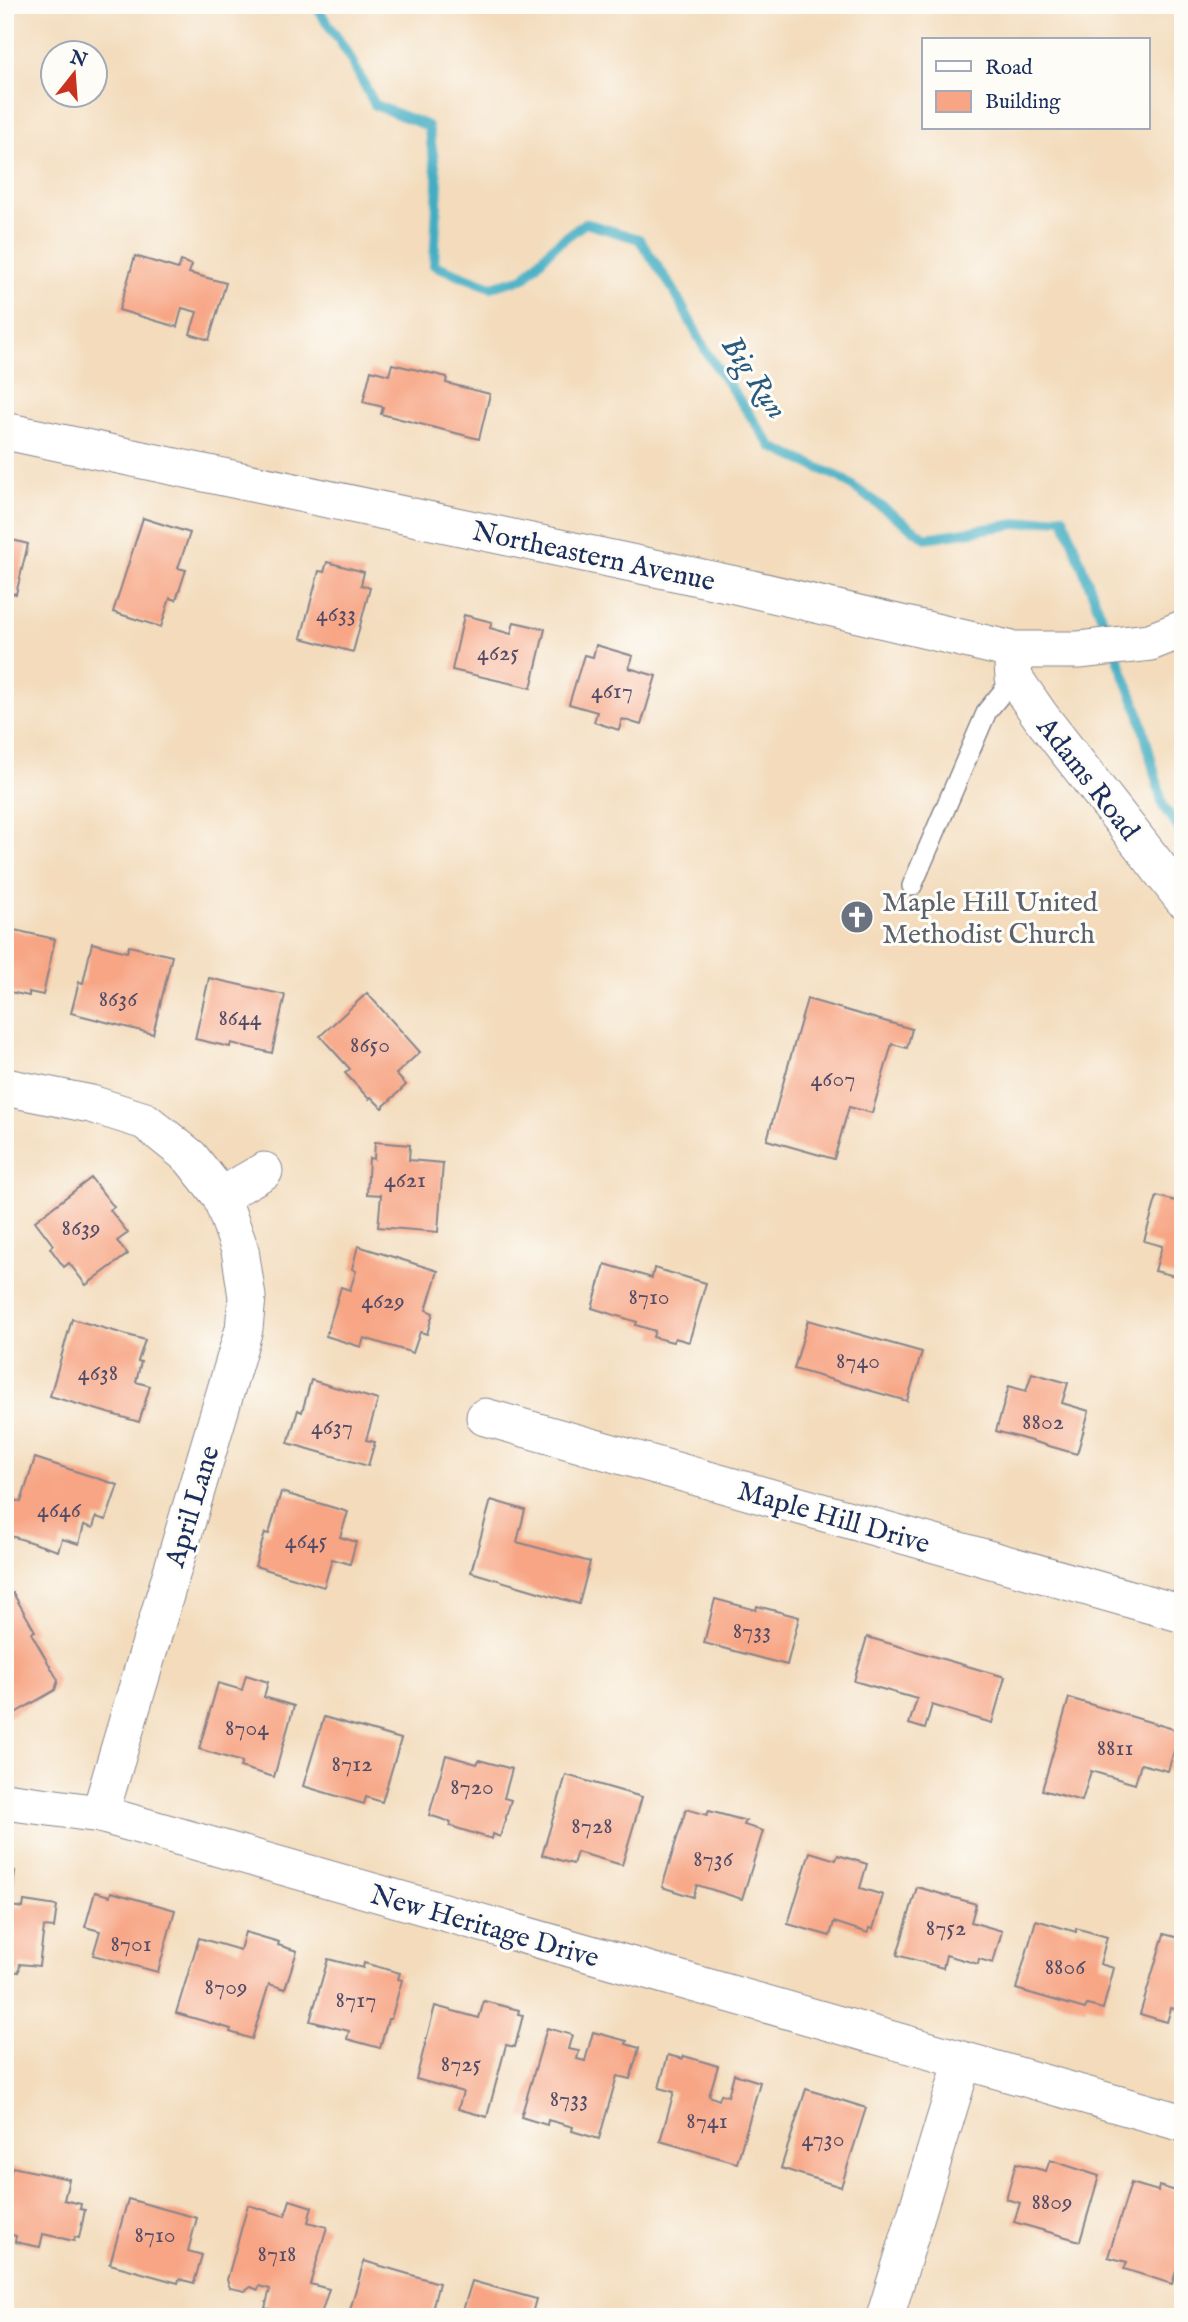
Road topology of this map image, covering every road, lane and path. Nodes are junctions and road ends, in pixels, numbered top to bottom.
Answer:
1 (5, 431) edge
2 (1166, 636) edge
3 (1013, 664) junction
4 (912, 886) dead end
5 (1183, 899) edge
6 (5, 1087) edge
7 (264, 1171) dead end
8 (221, 1196) junction
9 (485, 1417) dead end
10 (1183, 1615) edge
11 (5, 1801) edge
12 (100, 1814) junction
13 (963, 2061) junction
14 (1183, 2123) edge
15 (885, 2317) edge

1 - 3 street, Northeastern Avenue
2 - 3 street, Northeastern Avenue
3 - 4 lane
3 - 5 street, Adams Road
6 - 8 street, April Lane
7 - 8 street
8 - 12 street, April Lane
9 - 10 street, Maple Hill Drive
11 - 12 street, New Heritage Drive
12 - 13 street, New Heritage Drive
13 - 14 street, New Heritage Drive
13 - 15 street

